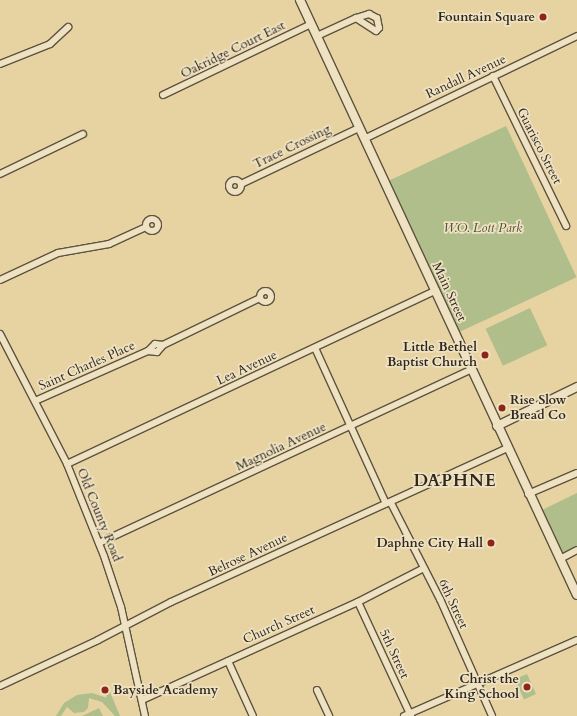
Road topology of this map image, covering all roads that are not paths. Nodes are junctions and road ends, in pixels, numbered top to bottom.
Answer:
1 (300, 0) edge
2 (356, 18) dead end
3 (311, 24) junction
4 (68, 26) dead end
5 (317, 36) junction
6 (577, 36) edge
7 (0, 64) edge
8 (493, 76) junction
9 (164, 95) dead end
10 (356, 129) junction
11 (83, 134) dead end
12 (364, 139) junction
13 (0, 174) edge
14 (241, 184) dead end
15 (566, 226) dead end
16 (146, 227) dead end
17 (0, 280) edge
18 (436, 290) junction
19 (260, 298) dead end
20 (0, 334) edge
21 (315, 348) junction
22 (472, 370) junction
23 (577, 387) edge
24 (35, 401) junction
25 (497, 426) junction
26 (350, 427) junction
27 (507, 448) junction
28 (67, 464) junction
29 (577, 473) edge
30 (528, 494) junction
31 (389, 503) junction
32 (100, 543) junction
33 (577, 550) edge
34 (560, 559) junction
35 (424, 568) junction
36 (577, 595) edge
37 (358, 602) junction
38 (126, 626) junction
39 (577, 640) edge
40 (228, 661) junction
41 (478, 683) junction
42 (0, 686) edge
43 (317, 690) dead end
44 (142, 700) junction
45 (408, 715) edge
46 (145, 716) edge
47 (253, 716) edge
48 (328, 716) edge
49 (492, 716) edge

1 - 3 main road, Main Street
2 - 5 street
3 - 5 main road, Main Street
3 - 9 street, Oakridge Court East
4 - 7 street
5 - 10 main road, Main Street
6 - 8 street, Randall Avenue
8 - 12 street, Randall Avenue
8 - 15 street, Guarisco Street
10 - 12 main road, Main Street
10 - 14 street, Trace Crossing
11 - 13 street
12 - 18 main road, Main Street
16 - 17 street
18 - 21 street, Lea Avenue
18 - 22 main road, Main Street
19 - 24 street, Saint Charles Place
20 - 24 street, Old County Road
21 - 26 street, 6th Street
21 - 28 street, Lea Avenue
22 - 25 main road, Main Street
22 - 26 street, Magnolia Avenue
23 - 25 main road
24 - 28 street, Old County Road
25 - 27 main road, Main Street
26 - 31 street, 6th Street
26 - 32 street, Magnolia Avenue
27 - 30 main road, Main Street
27 - 31 street, Belrose Avenue
28 - 32 street, Old County Road
29 - 30 street
30 - 34 main road, Main Street
31 - 35 street, 6th Street
31 - 38 street, Belrose Avenue
32 - 38 street, Old County Road
33 - 34 street
34 - 36 main road, Main Street
35 - 37 street, Church Street
35 - 41 street, 6th Street
37 - 40 street, Church Street
37 - 45 street, 5th Street
38 - 42 street, Belrose Avenue
38 - 44 street, Old County Road
39 - 41 street
40 - 44 street, Church Street
40 - 47 street
41 - 45 street
41 - 49 street, 6th Street
43 - 48 street
44 - 46 street, Old County Road

